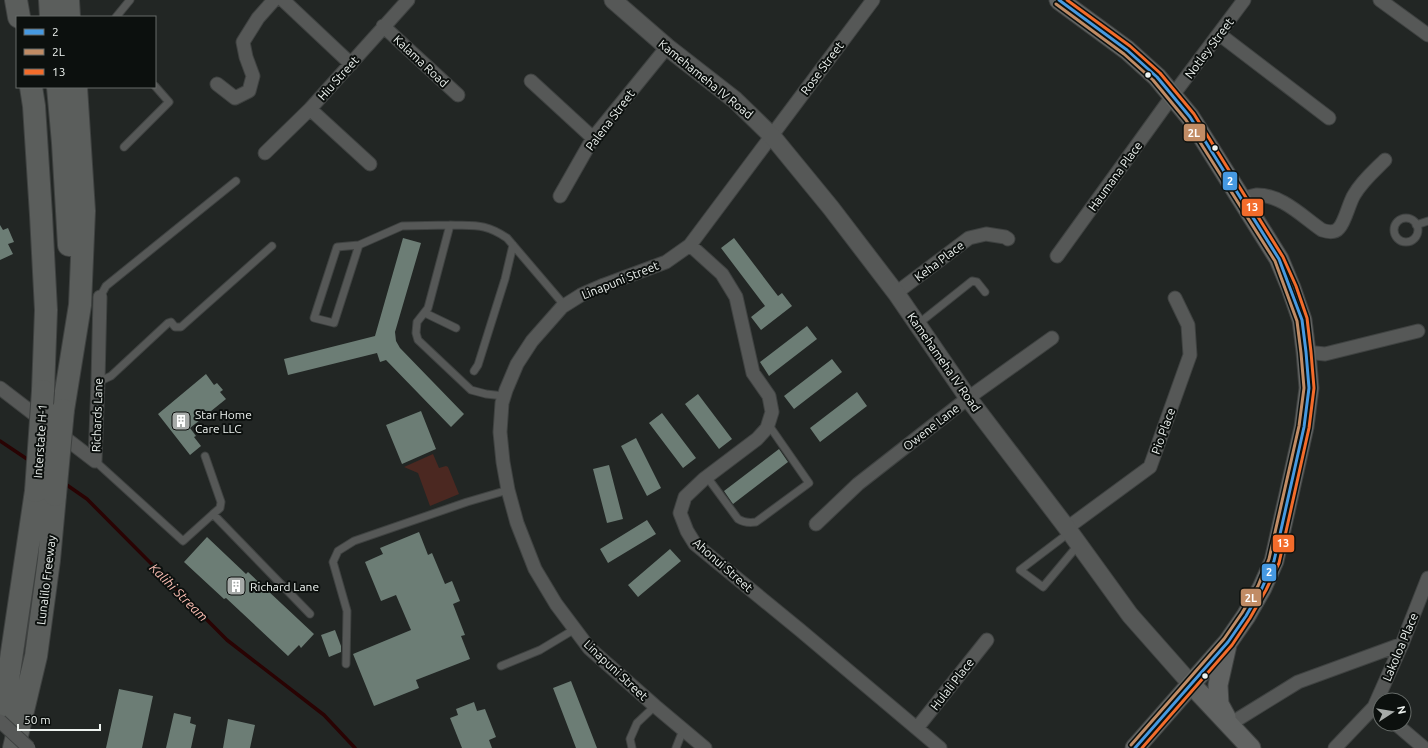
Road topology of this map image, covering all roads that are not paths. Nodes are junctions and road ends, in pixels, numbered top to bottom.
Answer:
1 (16, 0) edge
2 (28, 0) edge
3 (50, 0) edge
4 (68, 0) edge
5 (79, 0) edge
6 (130, 0) edge
7 (274, 0) edge
8 (283, 0) edge
9 (408, 0) edge
10 (613, 0) edge
11 (873, 0) edge
12 (1059, 0) edge
13 (1244, 0) edge
14 (1380, 0) edge
15 (19, 16) edge
16 (29, 16) edge
17 (51, 16) edge
18 (69, 16) edge
19 (79, 16) edge
20 (117, 16) edge
21 (383, 26) junction
22 (1219, 34) junction
23 (1428, 35) edge
24 (667, 47) junction
25 (351, 64) junction
26 (531, 81) dead end
27 (217, 84) dead end
28 (156, 87) edge
29 (58, 88) edge
30 (77, 88) edge
31 (33, 93) edge
32 (458, 95) dead end
33 (1173, 95) junction
34 (310, 109) junction
35 (1328, 118) dead end
36 (772, 136) junction
37 (593, 138) junction
38 (124, 147) dead end
39 (265, 153) dead end
40 (1385, 160) dead end
41 (370, 164) dead end
42 (236, 181) dead end
43 (560, 196) dead end
44 (1241, 199) junction
45 (1428, 221) edge
46 (450, 225) junction
47 (1416, 225) dead end
48 (1008, 239) dead end
49 (359, 245) junction
50 (513, 245) junction
51 (690, 245) junction
52 (272, 246) dead end
53 (1056, 256) dead end
54 (985, 292) dead end
55 (896, 293) junction
56 (100, 297) joint
57 (1175, 298) dead end
58 (565, 306) junction
59 (425, 312) junction
60 (917, 325) junction
61 (456, 328) dead end
62 (1418, 331) dead end
63 (1052, 338) dead end
64 (1306, 352) junction
65 (474, 371) dead end
66 (98, 382) junction
67 (0, 388) edge
68 (504, 396) junction
69 (968, 398) junction
70 (63, 410) junction
71 (768, 424) junction
72 (205, 456) dead end
73 (95, 461) junction
74 (707, 477) junction
75 (508, 490) junction
76 (46, 493) junction
77 (213, 514) junction
78 (816, 524) dead end
79 (1072, 535) junction
80 (1428, 578) edge
81 (310, 614) dead end
82 (575, 629) junction
83 (987, 640) dead end
84 (1228, 642) junction
85 (1402, 644) junction
86 (346, 664) dead end
87 (501, 666) dead end
88 (1192, 684) junction
89 (1384, 692) edge
90 (655, 706) junction
91 (1372, 714) edge
92 (0, 716) edge
93 (0, 721) edge
94 (1230, 724) junction
95 (917, 728) junction
96 (683, 730) junction
97 (1405, 732) edge
98 (14, 748) edge
99 (29, 748) edge
100 (632, 748) edge
101 (676, 748) edge
102 (705, 748) edge
103 (940, 748) edge
104 (1135, 748) edge
105 (1251, 748) edge
106 (1335, 748) edge
107 (1424, 748) edge

1 - 15 highway
2 - 16 highway
3 - 17 highway
4 - 18 highway
5 - 19 highway
6 - 20 lane
7 - 27 street
8 - 25 street
9 - 21 street, Hiu Street
10 - 24 street, Kamehameha IV Road
11 - 36 street, Rose Street
12 - 33 main road
13 - 22 street, Notley Street
14 - 23 street
21 - 25 street, Hiu Street
21 - 32 street, Kalama Road
22 - 33 street, Notley Street
22 - 35 street
24 - 36 street, Kamehameha IV Road
24 - 37 street, Palena Street
25 - 34 street, Hiu Street
26 - 37 street
28 - 38 lane
29 - 70 highway
30 - 70 highway
31 - 76 highway, Interstate H-1, bridge
33 - 44 main road
33 - 53 street, Haumana Place
34 - 39 street, Hiu Street
34 - 41 street
36 - 51 street, Linapuni Street
36 - 55 street, Kamehameha IV Road
37 - 43 street, Palena Street
40 - 44 street
42 - 56 lane
44 - 64 main road
45 - 47 lane
46 - 49 lane
46 - 50 lane
46 - 59 lane
48 - 55 street, Keha Place
49 - 49 lane
50 - 58 lane
50 - 65 lane
51 - 58 street, Linapuni Street
51 - 71 street, Ahonui Street
52 - 66 lane
54 - 60 lane
55 - 60 street, Kamehameha IV Road
56 - 66 street, Richards Lane
57 - 79 street, Pio Place
58 - 68 street, Linapuni Street
59 - 61 lane
59 - 68 lane
60 - 69 street, Kamehameha IV Road
62 - 64 street
63 - 69 street, Owene Lane
64 - 84 main road
66 - 73 street, Richards Lane
67 - 73 street, Richards Lane
68 - 75 street, Linapuni Street
69 - 78 street, Owene Lane
69 - 79 street, Kamehameha IV Road
70 - 76 highway, Lunalilo Freeway, bridge
71 - 74 street, Ahonui Street
71 - 74 lane
72 - 77 lane
73 - 77 lane
74 - 95 street, Ahonui Street
75 - 82 street, Linapuni Street
75 - 86 lane
76 - 92 highway, Lunalilo Freeway
76 - 98 highway, Lunalilo Freeway
77 - 81 lane
79 - 79 lane
79 - 88 street, Kamehameha IV Road
80 - 85 street, Lakoloa Place
82 - 87 lane
82 - 90 street, Linapuni Street
83 - 95 street, Hulali Place
84 - 88 main road
84 - 94 main road
85 - 89 street, Lakoloa Place
85 - 94 street
88 - 94 main road, Kamehameha IV Road
88 - 104 main road
90 - 96 street, Linapuni Street
90 - 100 lane
91 - 106 street, Lakoloa Place
93 - 99 street, bridge
94 - 105 main road, Kamehameha IV Road
95 - 103 street, Ahonui Street
96 - 101 lane
96 - 102 street, Linapuni Street
97 - 107 street

